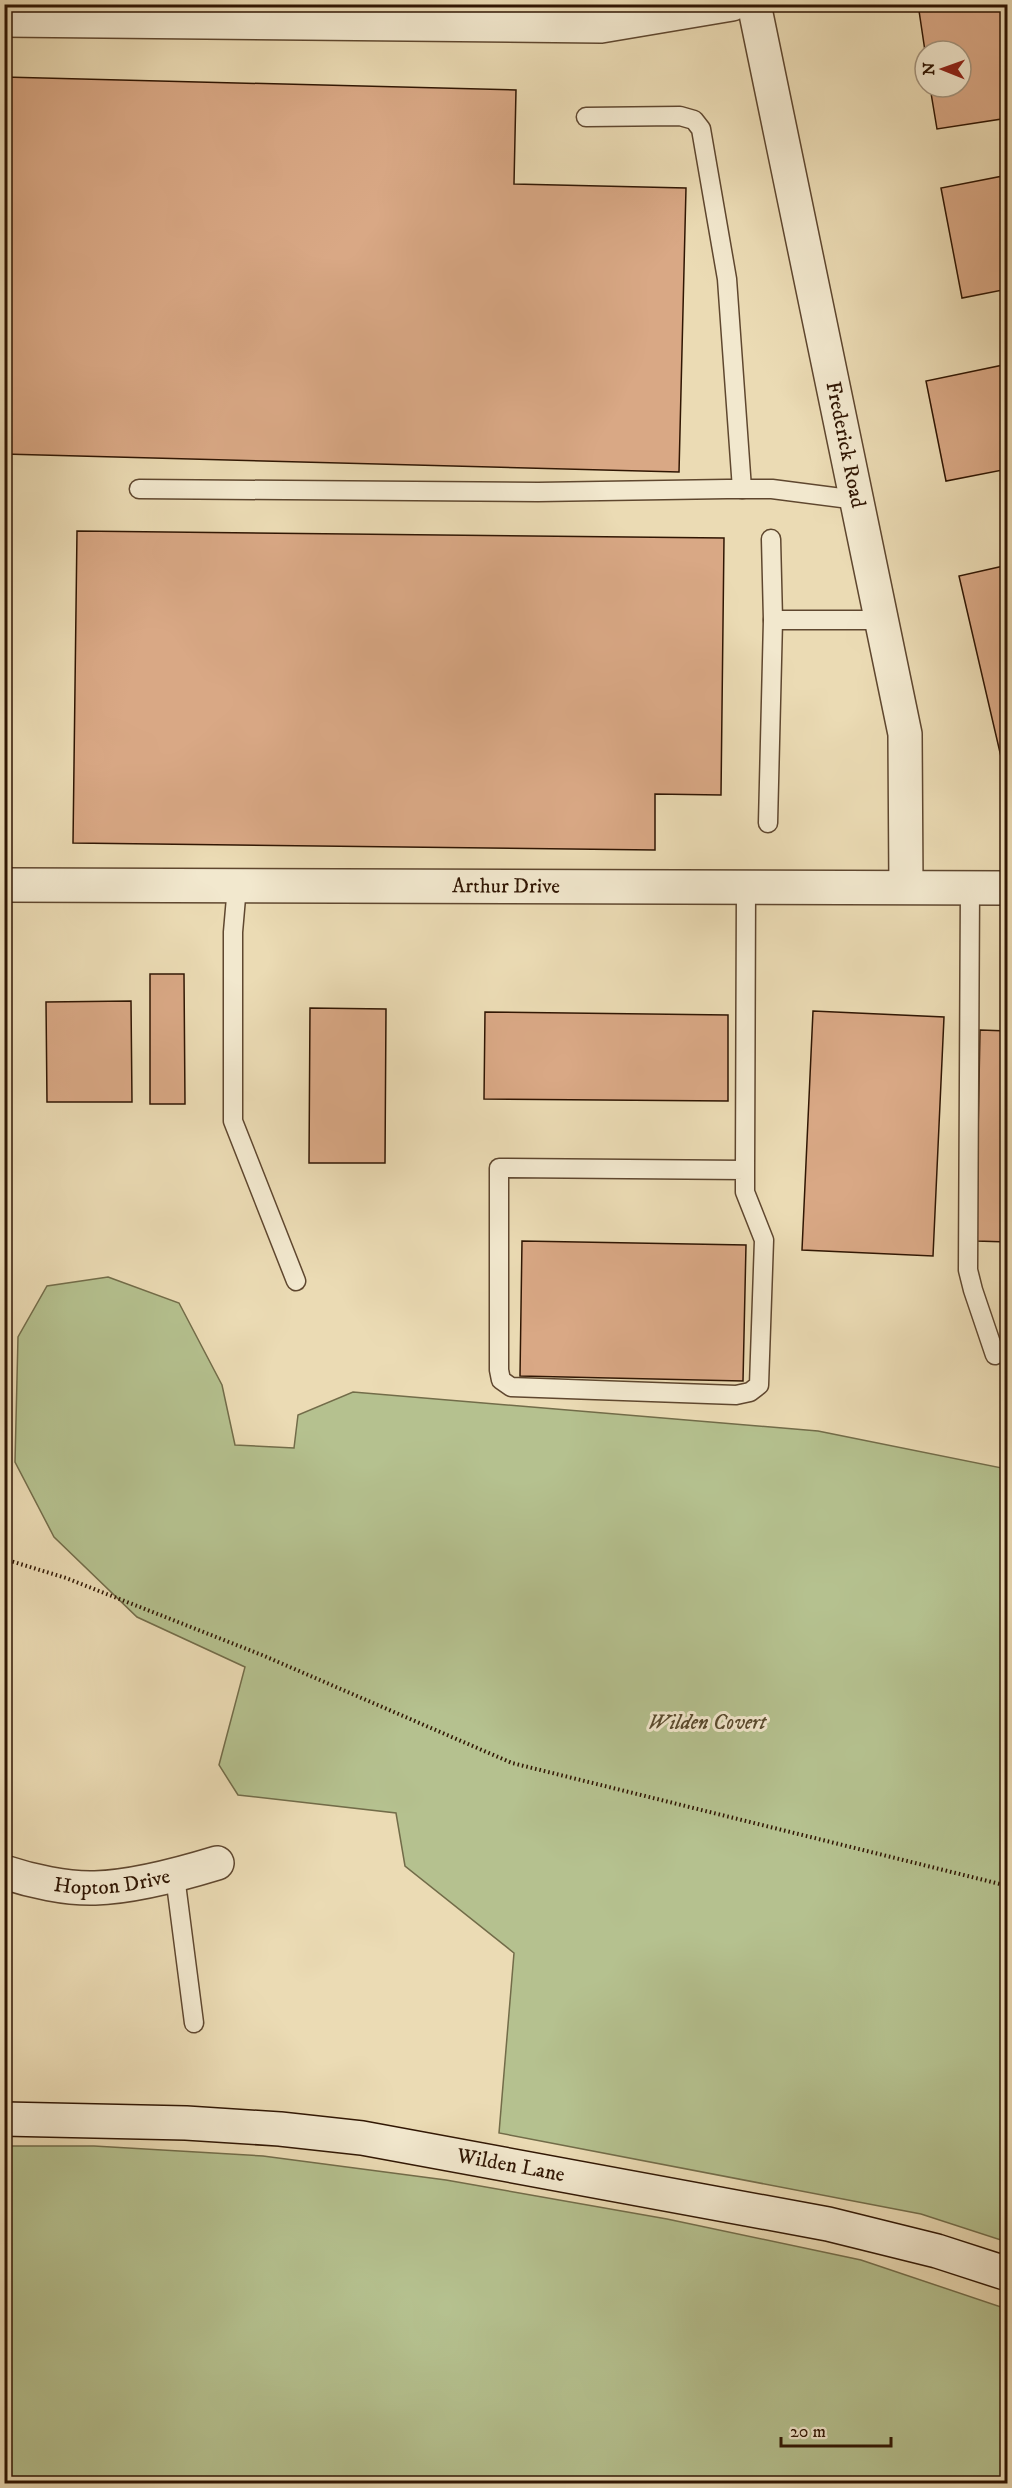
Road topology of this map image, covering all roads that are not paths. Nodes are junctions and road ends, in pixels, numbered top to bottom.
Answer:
1 (732, 4) edge
2 (754, 4) edge
3 (4, 20) edge
4 (586, 117) dead end
5 (139, 489) dead end
6 (742, 489) junction
7 (857, 500) junction
8 (771, 538) dead end
9 (773, 620) junction
10 (882, 620) junction
11 (768, 823) dead end
12 (4, 885) edge
13 (237, 885) junction
14 (746, 887) junction
15 (906, 887) junction
16 (970, 888) junction
17 (1008, 888) edge
18 (745, 1170) junction
19 (296, 1281) dead end
20 (995, 1355) dead end
21 (217, 1863) dead end
22 (4, 1872) edge
23 (175, 1876) junction
24 (194, 2023) dead end
25 (4, 2119) edge
26 (1008, 2274) edge

1 - 3 street
2 - 7 street, Frederick Road
4 - 6 lane
5 - 6 lane
6 - 7 lane
7 - 10 street, Frederick Road
8 - 9 lane
9 - 10 lane
9 - 11 lane
10 - 15 street, Frederick Road
12 - 13 street, Arthur Drive
13 - 14 street, Arthur Drive
13 - 19 lane
14 - 15 street, Arthur Drive
14 - 18 lane
15 - 16 street, Arthur Drive
16 - 17 street, Arthur Drive
16 - 20 lane
18 - 18 lane
21 - 23 street, Hopton Drive
22 - 23 street, Hopton Drive
23 - 24 lane
25 - 26 street, Wilden Lane

